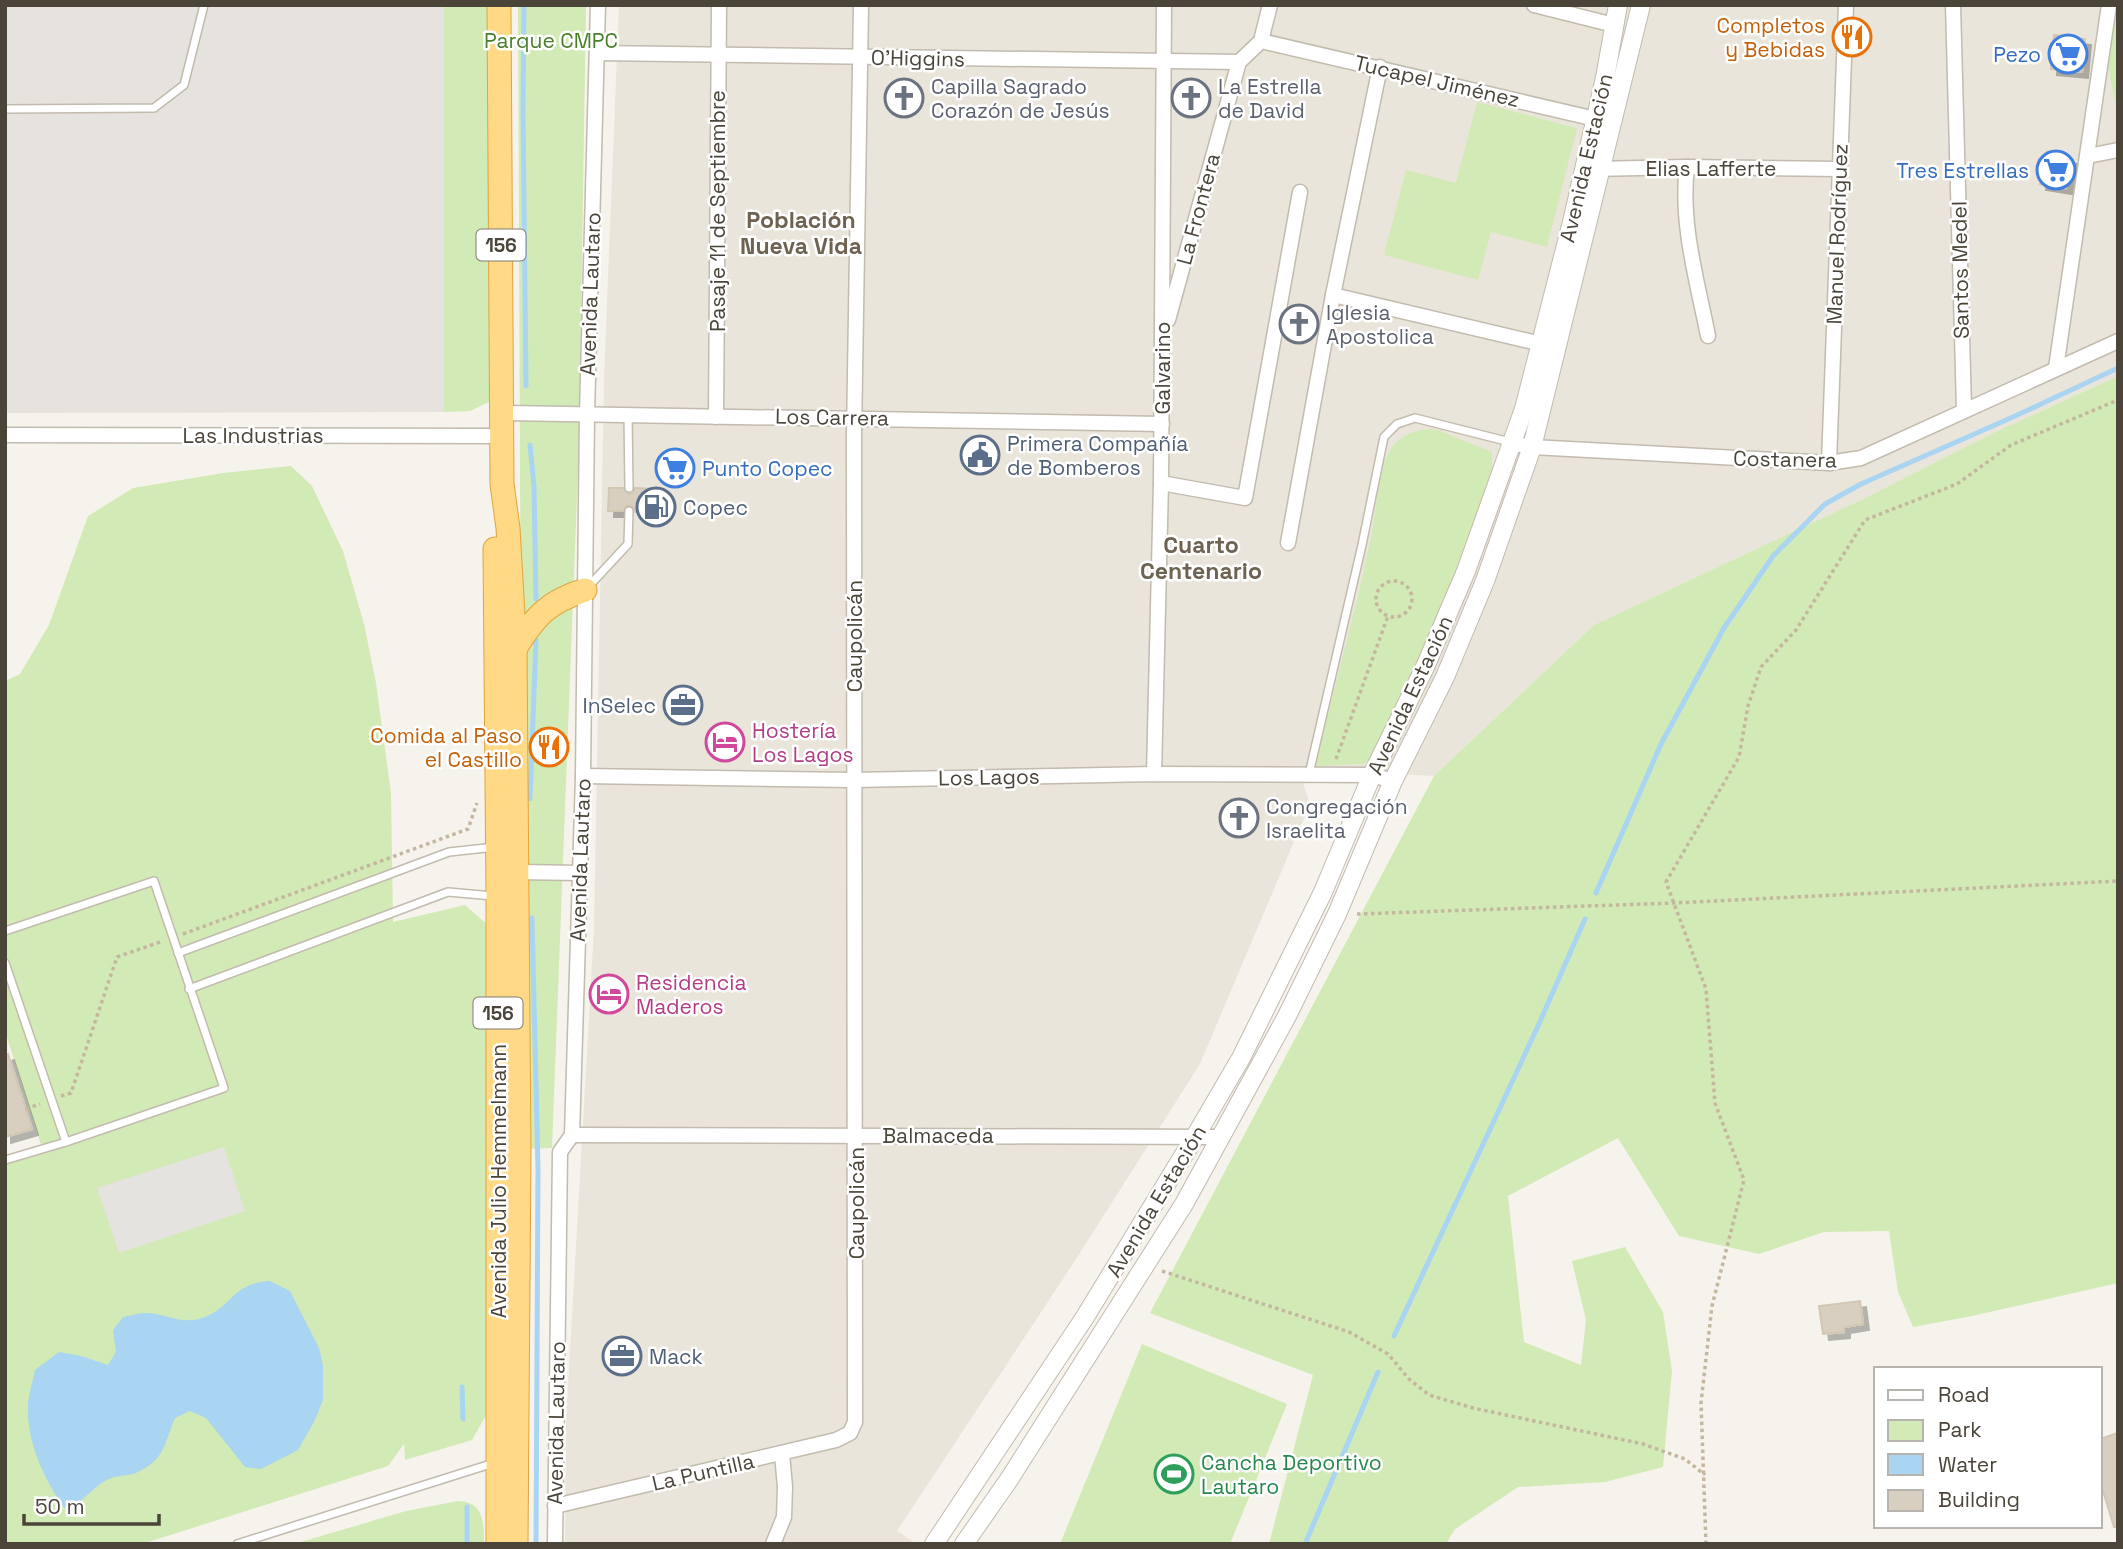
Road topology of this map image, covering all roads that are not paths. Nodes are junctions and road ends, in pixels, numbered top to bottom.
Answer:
1 (204, 5) edge
2 (499, 5) edge
3 (598, 5) edge
4 (719, 5) edge
5 (860, 5) edge
6 (1164, 5) edge
7 (1270, 5) edge
8 (1534, 5) edge
9 (1618, 5) edge
10 (1641, 5) edge
11 (1846, 5) edge
12 (1953, 5) edge
13 (2109, 5) edge
14 (1614, 25) junction
15 (1261, 41) junction
16 (597, 53) junction
17 (719, 55) junction
18 (860, 57) junction
19 (1163, 61) junction
20 (1239, 62) junction
21 (1380, 67) junction
22 (5, 109) edge
23 (1595, 119) junction
24 (1613, 124) junction
25 (2118, 150) edge
26 (2088, 156) junction
27 (1687, 167) junction
28 (1592, 169) junction
29 (1839, 169) junction
30 (1300, 192) dead end
31 (1333, 295) junction
32 (1708, 335) dead end
33 (1163, 339) junction
34 (2118, 341) edge
35 (1549, 346) junction
36 (2056, 368) junction
37 (1964, 409) junction
38 (587, 414) junction
39 (628, 415) junction
40 (716, 416) junction
41 (854, 417) junction
42 (501, 424) junction
43 (1162, 424) junction
44 (5, 435) edge
45 (1511, 443) junction
46 (1532, 447) junction
47 (1829, 463) junction
48 (1161, 483) junction
49 (502, 484) junction
50 (629, 488) dead end
51 (629, 511) dead end
52 (1288, 543) dead end
53 (585, 590) junction
54 (515, 649) junction
55 (1154, 774) junction
56 (1308, 775) junction
57 (1372, 775) junction
58 (583, 776) junction
59 (853, 780) junction
60 (1393, 781) junction
61 (507, 846) junction
62 (517, 872) junction
63 (580, 873) junction
64 (507, 897) junction
65 (5, 931) edge
66 (178, 953) junction
67 (5, 963) edge
68 (189, 989) junction
69 (572, 1135) junction
70 (856, 1135) junction
71 (1196, 1135) junction
72 (1220, 1137) junction
73 (66, 1142) junction
74 (5, 1160) edge
75 (1123, 1254) junction
76 (1146, 1266) junction
77 (850, 1433) joint
78 (782, 1454) junction
79 (508, 1459) junction
80 (555, 1506) junction
81 (237, 1544) edge
82 (498, 1544) edge
83 (516, 1544) edge
84 (555, 1544) edge
85 (773, 1544) edge
86 (934, 1544) edge
87 (964, 1544) edge

1 - 22 lane
2 - 42 highway, Avenida Julio Hemmelmann / 156
3 - 16 street, Avenida Lautaro
4 - 17 street, Pasaje 11 de Septiembre
5 - 18 street, Caupolicán
6 - 19 street, Galvarino
7 - 15 street
8 - 14 street
9 - 14 street, Avenida Estación
10 - 24 street, Avenida Estación
11 - 29 street, Manuel Rodríguez
12 - 37 street, Santos Medel
13 - 26 street
14 - 23 street, Avenida Estación
15 - 20 street
15 - 21 street, Tucapel Jiménez
16 - 17 street, O'Higgins
16 - 38 street, Avenida Lautaro
17 - 18 street, O'Higgins
17 - 40 street, Pasaje 11 de Septiembre
18 - 19 street, O'Higgins
18 - 41 street, Caupolicán
19 - 20 street, O'Higgins
19 - 33 street, Galvarino
20 - 33 street, La Frontera
21 - 23 street, Tucapel Jiménez
21 - 31 street
23 - 24 street, Tucapel Jiménez
23 - 28 street, Avenida Estación
24 - 28 street, Avenida Estación
25 - 26 street
26 - 36 street
27 - 28 street, Elias Lafferte
27 - 29 street, Elias Lafferte
27 - 32 street
28 - 35 street, Avenida Estación
29 - 47 street, Manuel Rodríguez
30 - 48 street
31 - 35 street
31 - 52 street
33 - 43 street, Galvarino
34 - 36 street, Costanera
35 - 45 street, Avenida Estación
35 - 46 street, Avenida Estación
36 - 37 street, Costanera
37 - 47 street, Costanera
38 - 39 street, Los Carrera
38 - 42 street, Los Carrera
38 - 53 street, Avenida Lautaro
39 - 40 street, Los Carrera
39 - 50 lane
40 - 41 street, Los Carrera
41 - 43 street, Los Carrera
41 - 59 street, Caupolicán
42 - 44 street, Las Industrias
42 - 49 highway, Avenida Julio Hemmelmann / 156
43 - 48 street, Galvarino
45 - 46 street, Costanera
45 - 56 lane
45 - 57 street, Avenida Estación
46 - 47 street, Costanera
46 - 60 street, Avenida Estación
48 - 55 street, Galvarino
49 - 54 highway, Avenida Julio Hemmelmann / 156
49 - 61 highway, Avenida Julio Hemmelmann / 156
51 - 53 lane
53 - 54 highway
53 - 58 street, Avenida Lautaro
54 - 61 highway, Avenida Julio Hemmelmann / 156
55 - 56 street, Los Lagos
55 - 59 street, Los Lagos
56 - 57 street, Los Lagos
57 - 60 street, Los Lagos
57 - 71 street, Avenida Estación
58 - 59 street, Los Lagos
58 - 63 street, Avenida Lautaro
59 - 70 street, Caupolicán
60 - 72 street, Avenida Estación
61 - 62 highway, Avenida Julio Hemmelmann / 156
61 - 64 highway, Avenida Julio Hemmelmann / 156
61 - 66 lane
62 - 63 street
62 - 64 highway, Avenida Julio Hemmelmann / 156
63 - 69 street, Avenida Lautaro
64 - 68 lane
64 - 79 highway, Avenida Julio Hemmelmann / 156
65 - 66 lane
66 - 68 lane
67 - 73 lane
68 - 73 lane
69 - 70 street, Balmaceda
69 - 80 street, Avenida Lautaro
70 - 71 street, Balmaceda
70 - 77 street, Caupolicán
71 - 72 street, Balmaceda
71 - 75 street, Avenida Estación
72 - 76 street, Avenida Estación
73 - 74 lane
75 - 76 street
75 - 86 street, Avenida Estación
76 - 87 street, Avenida Estación
77 - 78 street, La Puntilla
78 - 80 street, La Puntilla
78 - 85 street
79 - 81 lane
79 - 82 highway, Avenida Julio Hemmelmann / 156
79 - 83 highway, Avenida Julio Hemmelmann / 156
80 - 84 street, Avenida Lautaro

